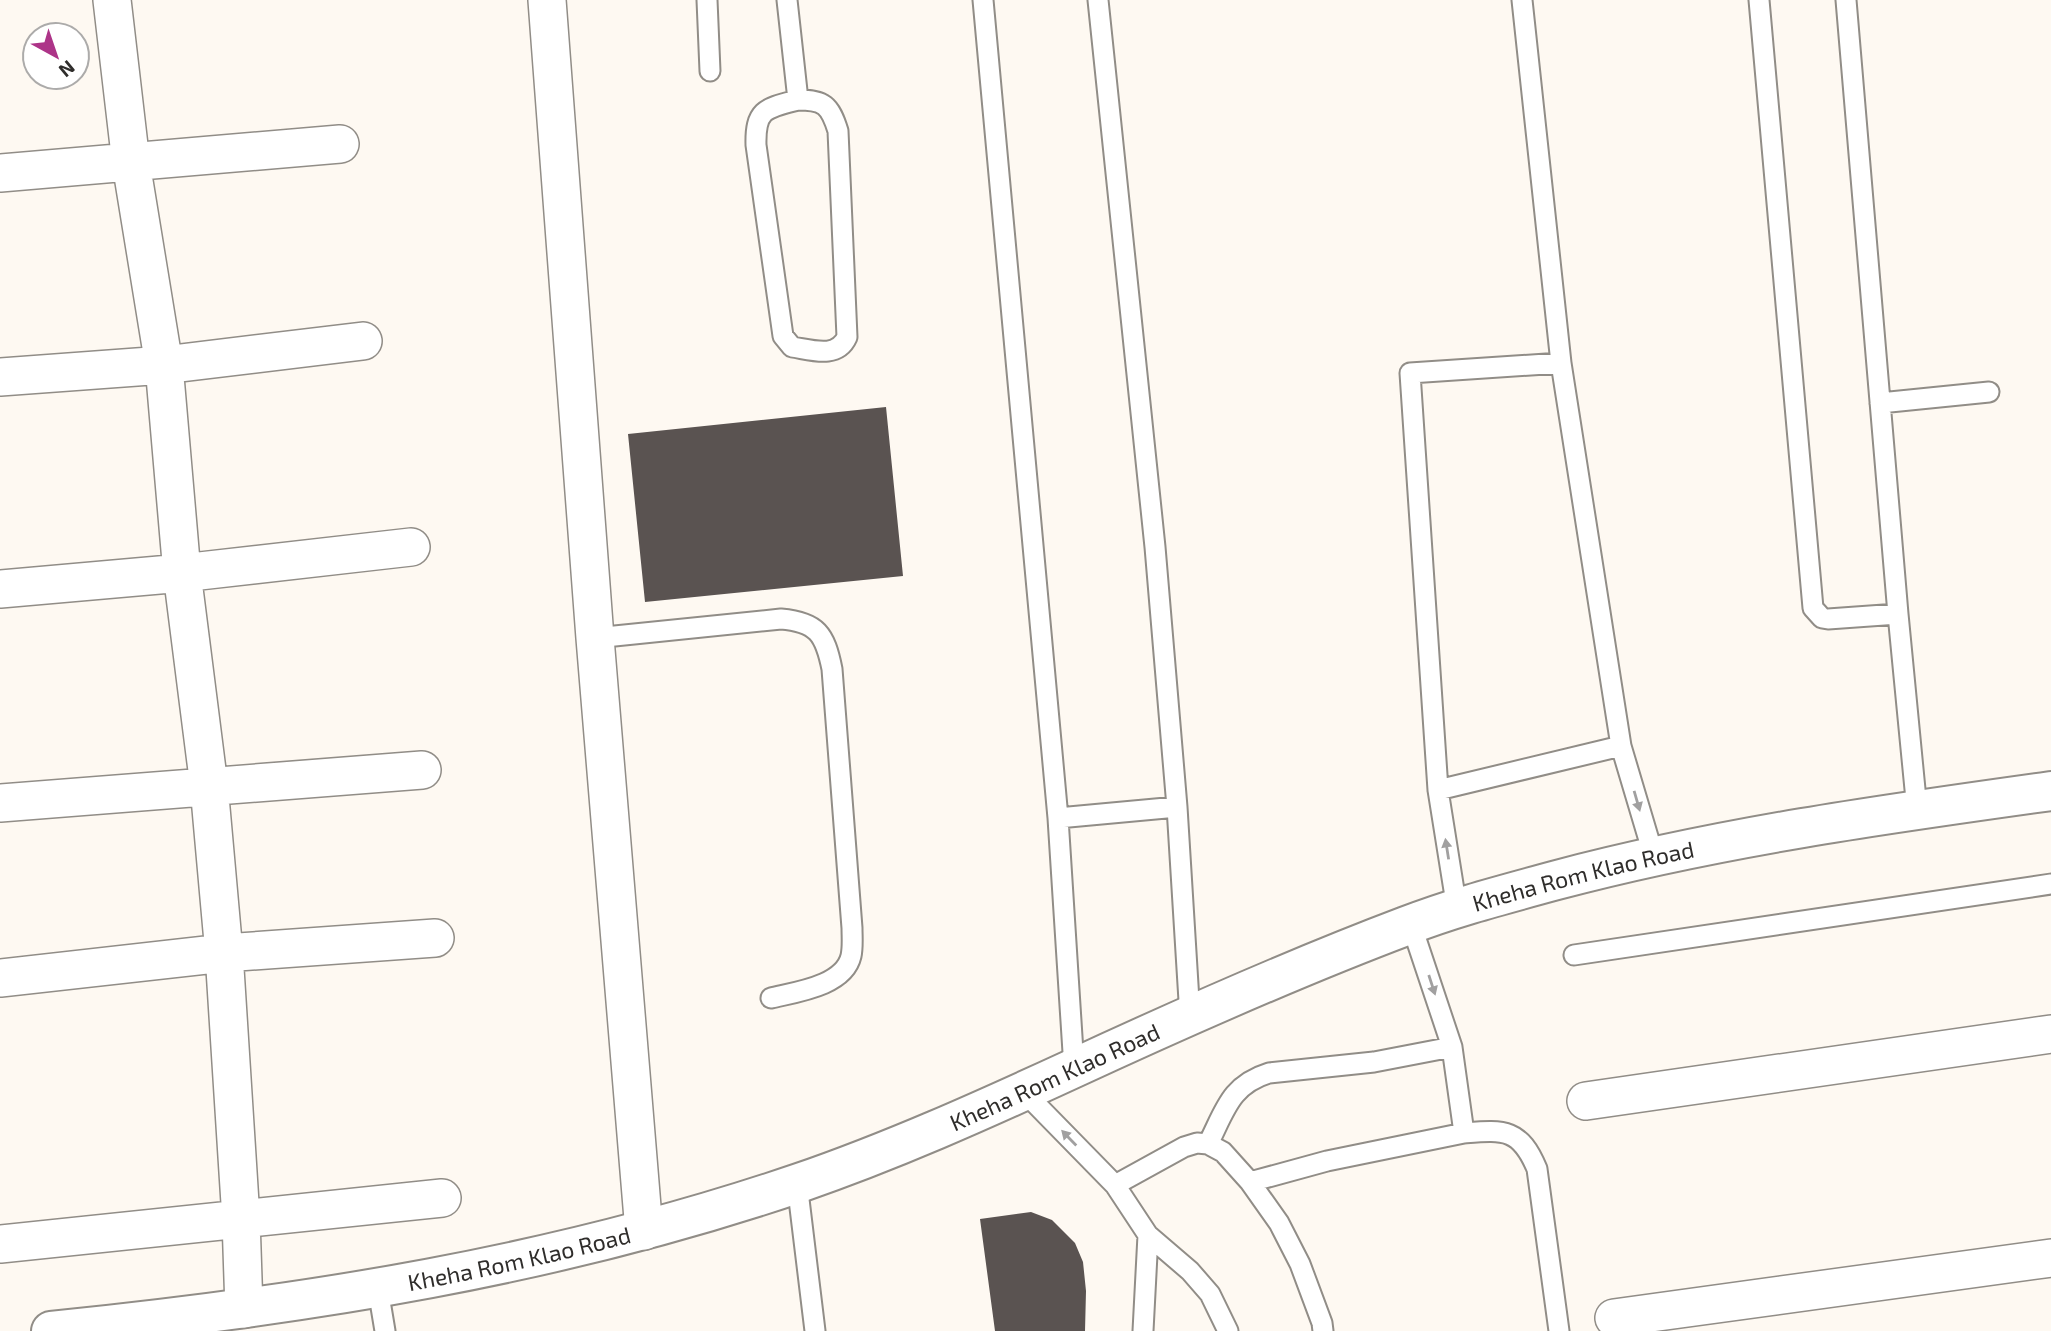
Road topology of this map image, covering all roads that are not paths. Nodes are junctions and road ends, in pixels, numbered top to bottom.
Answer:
1 (112, 0) edge
2 (547, 0) edge
3 (707, 0) edge
4 (787, 0) edge
5 (983, 0) edge
6 (1098, 0) edge
7 (1522, 0) edge
8 (1759, 0) edge
9 (1846, 0) edge
10 (710, 71) dead end
11 (797, 100) junction
12 (340, 144) dead end
13 (131, 163) junction
14 (0, 173) edge
15 (363, 341) dead end
16 (1561, 363) junction
17 (164, 365) junction
18 (0, 377) edge
19 (1989, 393) dead end
20 (1880, 403) junction
21 (411, 547) dead end
22 (182, 573) junction
23 (0, 589) edge
24 (1898, 614) junction
25 (595, 638) junction
26 (1621, 746) junction
27 (422, 769) dead end
28 (209, 786) junction
29 (1438, 790) junction
30 (2051, 791) edge
31 (0, 803) edge
32 (1177, 807) junction
33 (1917, 810) junction
34 (1058, 818) junction
35 (1654, 857) junction
36 (2051, 884) edge
37 (1457, 909) junction
38 (1411, 924) junction
39 (435, 938) dead end
40 (224, 953) junction
41 (1574, 955) dead end
42 (0, 978) edge
43 (771, 998) dead end
44 (1190, 1017) junction
45 (2051, 1034) edge
46 (1452, 1047) junction
47 (1074, 1068) junction
48 (1024, 1092) junction
49 (1586, 1101) dead end
50 (1464, 1133) junction
51 (1208, 1144) junction
52 (1250, 1182) junction
53 (797, 1183) junction
54 (1115, 1185) junction
55 (442, 1198) dead end
56 (242, 1219) junction
57 (644, 1231) junction
58 (1148, 1235) junction
59 (0, 1244) edge
60 (2051, 1258) edge
61 (378, 1289) junction
62 (244, 1309) junction
63 (1614, 1318) dead end
64 (51, 1331) edge
65 (384, 1331) edge
66 (815, 1331) edge
67 (1143, 1331) edge
68 (1228, 1331) edge
69 (1323, 1331) edge
70 (1559, 1331) edge

1 - 13 street
2 - 25 street
3 - 10 lane
4 - 11 lane
5 - 34 lane
6 - 32 lane
7 - 16 lane
8 - 24 lane
9 - 20 lane
11 - 11 lane
12 - 13 street
13 - 14 street
13 - 17 street
15 - 17 street
16 - 26 lane
16 - 29 lane
17 - 18 street
17 - 22 street
19 - 20 lane
20 - 24 lane
21 - 22 street
22 - 23 street
22 - 28 street
24 - 33 lane
25 - 43 lane
25 - 57 street
26 - 29 lane
26 -> 35 lane
27 - 28 street
28 - 31 street
28 - 40 street
37 -> 29 lane
30 - 33 street, Kheha Rom Klao Road
32 - 34 lane
32 - 44 lane
33 - 35 street, Kheha Rom Klao Road
34 - 47 lane
35 - 37 street, Kheha Rom Klao Road
36 - 41 lane
37 - 38 street, Kheha Rom Klao Road
38 - 44 street, Kheha Rom Klao Road
38 -> 46 lane
39 - 40 street
40 - 42 street
40 - 56 street
44 - 47 street, Kheha Rom Klao Road
45 - 49 street
46 - 50 lane
46 - 51 lane
47 - 48 street, Kheha Rom Klao Road
48 - 53 street, Kheha Rom Klao Road
54 -> 48 lane
50 - 52 lane
50 - 70 lane
51 - 52 lane
51 - 54 lane
52 - 69 lane
53 - 57 street, Kheha Rom Klao Road
53 - 66 lane
54 - 58 lane
55 - 56 street
56 - 59 street
56 - 62 street
57 - 61 street, Kheha Rom Klao Road
58 - 67 lane
58 - 68 lane
60 - 63 street
61 - 62 street, Kheha Rom Klao Road
61 - 65 lane
62 - 64 street, Kheha Rom Klao Road

